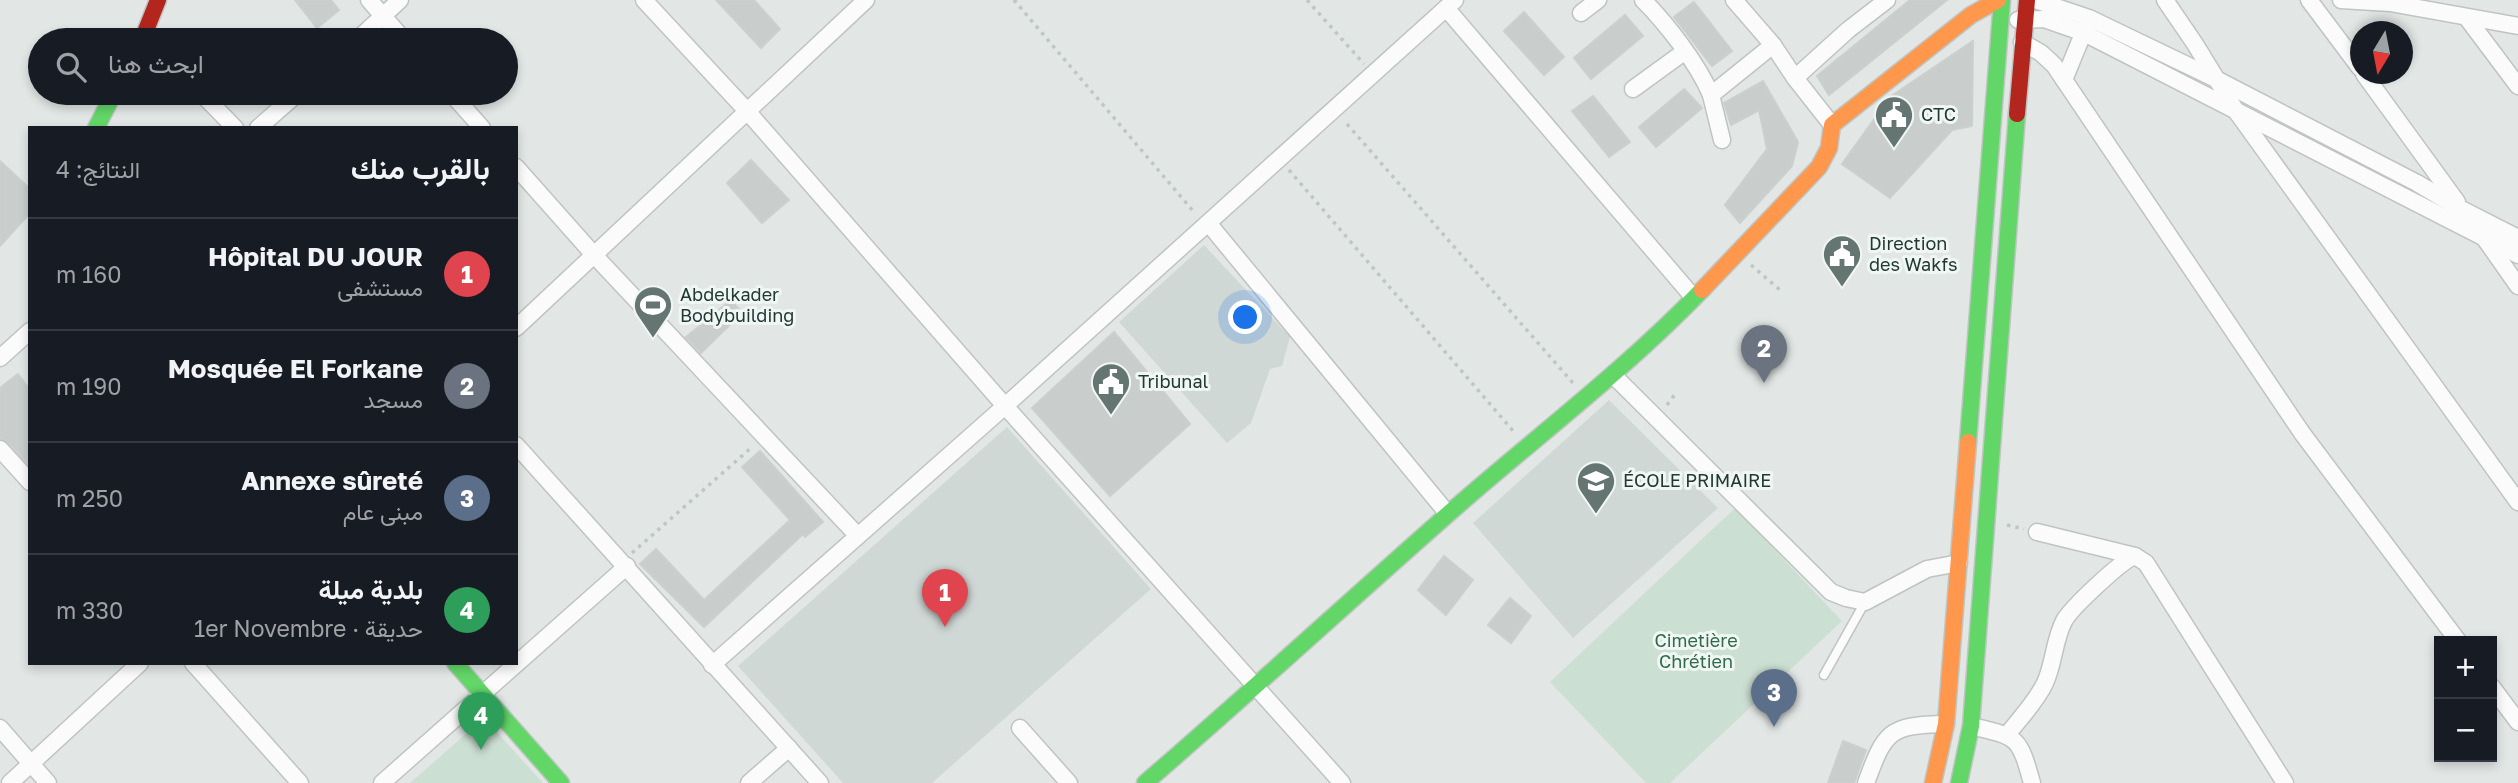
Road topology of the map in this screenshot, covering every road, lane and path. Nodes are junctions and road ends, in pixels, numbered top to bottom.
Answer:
1 (158, 0) edge
2 (369, 0) edge
3 (400, 0) edge
4 (645, 0) edge
5 (866, 0) edge
6 (1014, 0) edge
7 (1307, 0) edge
8 (1598, 0) edge
9 (1734, 0) edge
10 (1886, 0) edge
11 (2000, 0) edge
12 (2027, 0) edge
13 (2035, 0) edge
14 (2165, 0) edge
15 (2309, 0) edge
16 (2342, 0) edge
17 (1451, 4) edge
18 (1654, 4) edge
19 (1581, 13) dead end
20 (1971, 15) junction
21 (383, 17) junction
22 (2467, 18) junction
23 (2001, 19) junction
24 (2025, 20) junction
25 (2086, 26) junction
26 (2518, 26) edge
27 (148, 28) edge
28 (371, 28) edge
29 (393, 28) edge
30 (2022, 42) junction
31 (1773, 45) junction
32 (1684, 52) junction
33 (2350, 54) edge
34 (1373, 75) junction
35 (1795, 78) junction
36 (2064, 80) junction
37 (2218, 80) junction
38 (2371, 84) edge
39 (2518, 86) edge
40 (1633, 89) dead end
41 (1711, 95) junction
42 (108, 105) edge
43 (213, 105) edge
44 (284, 105) edge
45 (462, 105) edge
46 (747, 111) junction
47 (2236, 111) junction
48 (1347, 124) dead end
49 (1832, 125) junction
50 (97, 126) edge
51 (233, 126) edge
52 (260, 126) edge
53 (480, 126) edge
54 (1722, 140) dead end
55 (1286, 167) dead end
56 (518, 169) edge
57 (2461, 209) junction
58 (1193, 211) dead end
59 (1209, 224) junction
60 (2484, 237) junction
61 (2518, 238) edge
62 (2518, 255) edge
63 (595, 256) junction
64 (1751, 265) dead end
65 (2518, 286) edge
66 (1780, 290) dead end
67 (1694, 298) junction
68 (518, 326) edge
69 (28, 333) edge
70 (0, 358) edge
71 (1613, 375) junction
72 (1676, 393) dead end
73 (1586, 398) junction
74 (1005, 406) junction
75 (1663, 409) dead end
76 (764, 436) junction
77 (1520, 439) dead end
78 (518, 447) edge
79 (0, 449) edge
80 (28, 480) edge
81 (2518, 502) edge
82 (1448, 514) junction
83 (2037, 532) dead end
84 (857, 535) junction
85 (2135, 556) junction
86 (624, 563) junction
87 (1959, 563) junction
88 (1865, 602) junction
89 (2454, 636) edge
90 (518, 661) edge
91 (138, 665) edge
92 (195, 665) edge
93 (457, 665) edge
94 (513, 665) edge
95 (712, 665) junction
96 (1824, 675) dead end
97 (1257, 686) junction
98 (483, 693) junction
99 (2497, 694) edge
100 (2518, 722) edge
101 (1945, 724) junction
102 (1971, 726) junction
103 (0, 728) edge
104 (1020, 728) dead end
105 (2007, 735) junction
106 (789, 748) junction
107 (32, 764) junction
108 (10, 783) edge
109 (48, 783) edge
110 (300, 783) edge
111 (382, 783) edge
112 (561, 783) edge
113 (749, 783) edge
114 (820, 783) edge
115 (1069, 783) edge
116 (1145, 783) edge
117 (1342, 783) edge
118 (1866, 783) edge
119 (1933, 783) edge
120 (1959, 783) edge
121 (2032, 783) edge
122 (2285, 783) edge

1 - 27 main road
2 - 21 street
3 - 21 street
4 - 46 street
5 - 46 street
6 - 58 path
7 - 34 path
8 - 19 street
9 - 31 street
10 - 35 street
11 - 20 main road
11 - 23 main road
12 - 24 main road
13 - 25 street
14 - 37 street
15 - 33 street
16 - 22 street
17 - 34 street
17 - 67 street
18 - 32 street
20 - 23 street
20 - 49 main road
21 - 28 street
21 - 29 street
22 - 26 street
22 - 39 street
23 - 24 street
23 - 87 main road
24 - 25 street
24 - 30 main road
25 - 36 street
25 - 37 street
25 - 47 street
30 - 36 street
30 - 102 main road
31 - 35 street
31 - 41 street
32 - 40 street
32 - 41 street
34 - 59 street
35 - 49 street
36 - 89 street
37 - 47 street
37 - 57 street
38 - 57 street
41 - 54 street
42 - 50 main road
43 - 51 street
44 - 52 street
45 - 53 street
46 - 63 street
46 - 74 street
47 - 60 street
47 - 81 street
48 - 73 path
49 - 67 main road
55 - 77 path
56 - 63 street
57 - 60 street
57 - 61 street
59 - 74 street
59 - 82 street
60 - 62 street
60 - 65 street
63 - 68 street
63 - 76 street
64 - 66 path
67 - 71 main road
69 - 70 street
71 - 73 main road
71 - 88 street
72 - 75 path
73 - 82 main road
74 - 84 street
74 - 97 street
76 - 84 street
76 - 86 path
78 - 86 street
79 - 80 street
82 - 97 main road
83 - 85 street
84 - 95 street
85 - 105 street
85 - 122 street
86 - 90 street
86 - 95 street
87 - 88 street
87 - 101 main road
88 - 96 lane
91 - 107 street
92 - 110 street
93 - 98 main road
94 - 98 street
95 - 106 street
97 - 116 main road
97 - 117 street
98 - 111 street
98 - 112 main road
99 - 100 street
101 - 118 street
101 - 119 main road
102 - 105 street
102 - 120 main road
103 - 107 street
104 - 115 street
105 - 121 street
106 - 113 street
106 - 114 street
107 - 108 street
107 - 109 street

